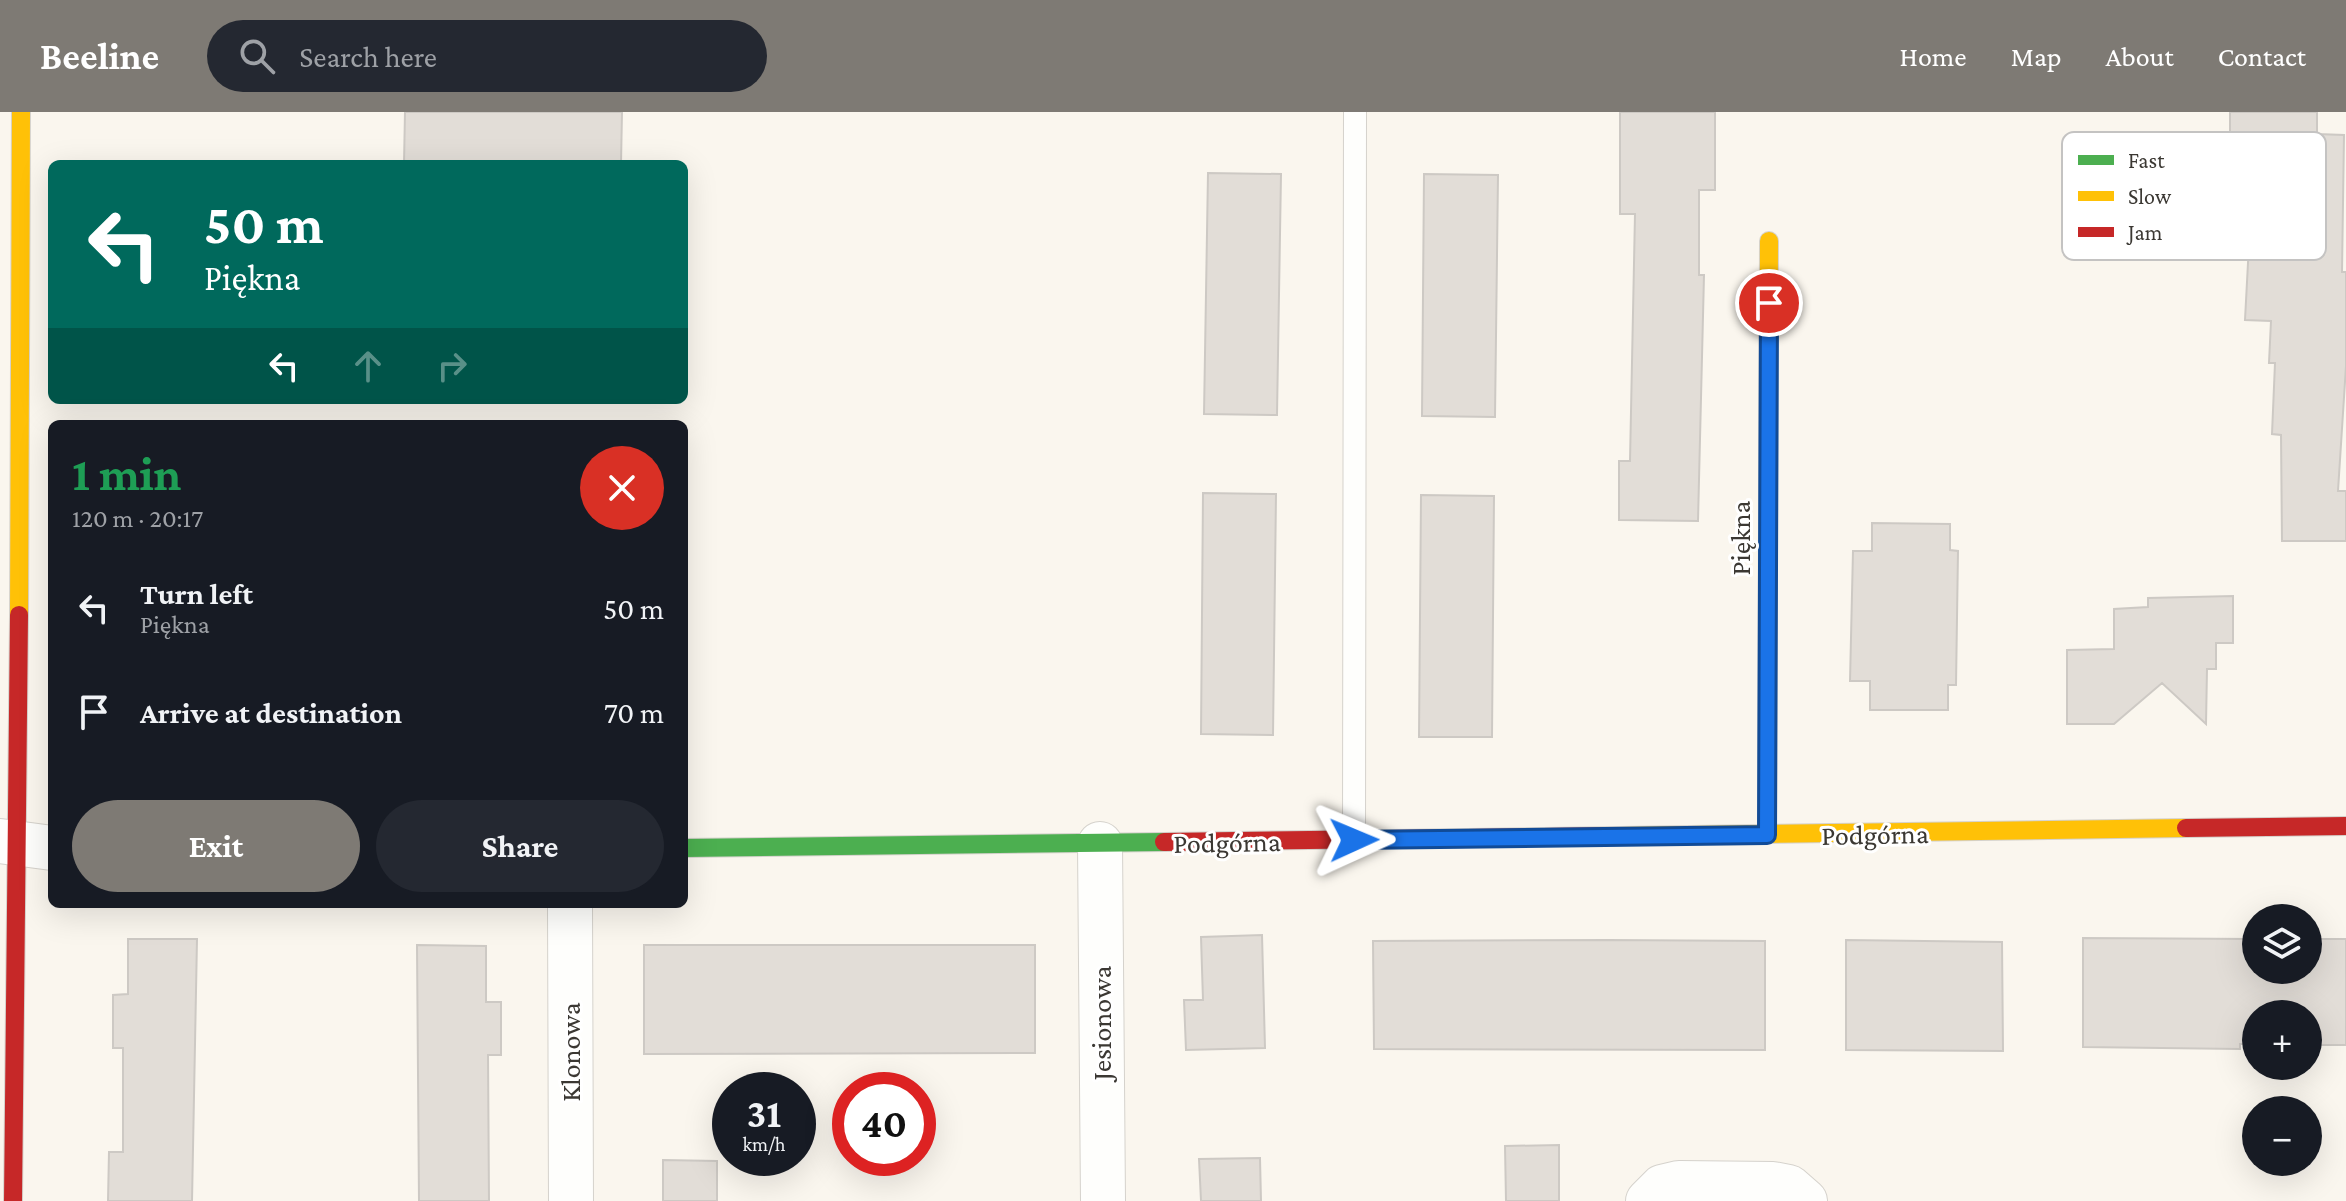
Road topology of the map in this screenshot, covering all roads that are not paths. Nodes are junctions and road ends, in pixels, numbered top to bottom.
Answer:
1 (21, 112) edge
2 (1355, 112) edge
3 (1769, 241) dead end
4 (2346, 826) edge
5 (1767, 835) junction
6 (1354, 840) junction
7 (1100, 844) junction
8 (24, 845) edge
9 (688, 848) edge
10 (570, 908) edge
11 (13, 1201) edge
12 (571, 1201) edge
13 (1103, 1201) edge
14 (1648, 1201) edge
15 (1805, 1201) edge

1 - 8 street
2 - 6 lane
3 - 5 street, Piękna
4 - 5 street, Podgórna
5 - 6 street, Podgórna
6 - 7 street, Podgórna
7 - 9 street, Podgórna
7 - 13 street, Jesionowa
8 - 11 street
10 - 12 street, Klonowa
14 - 15 street

